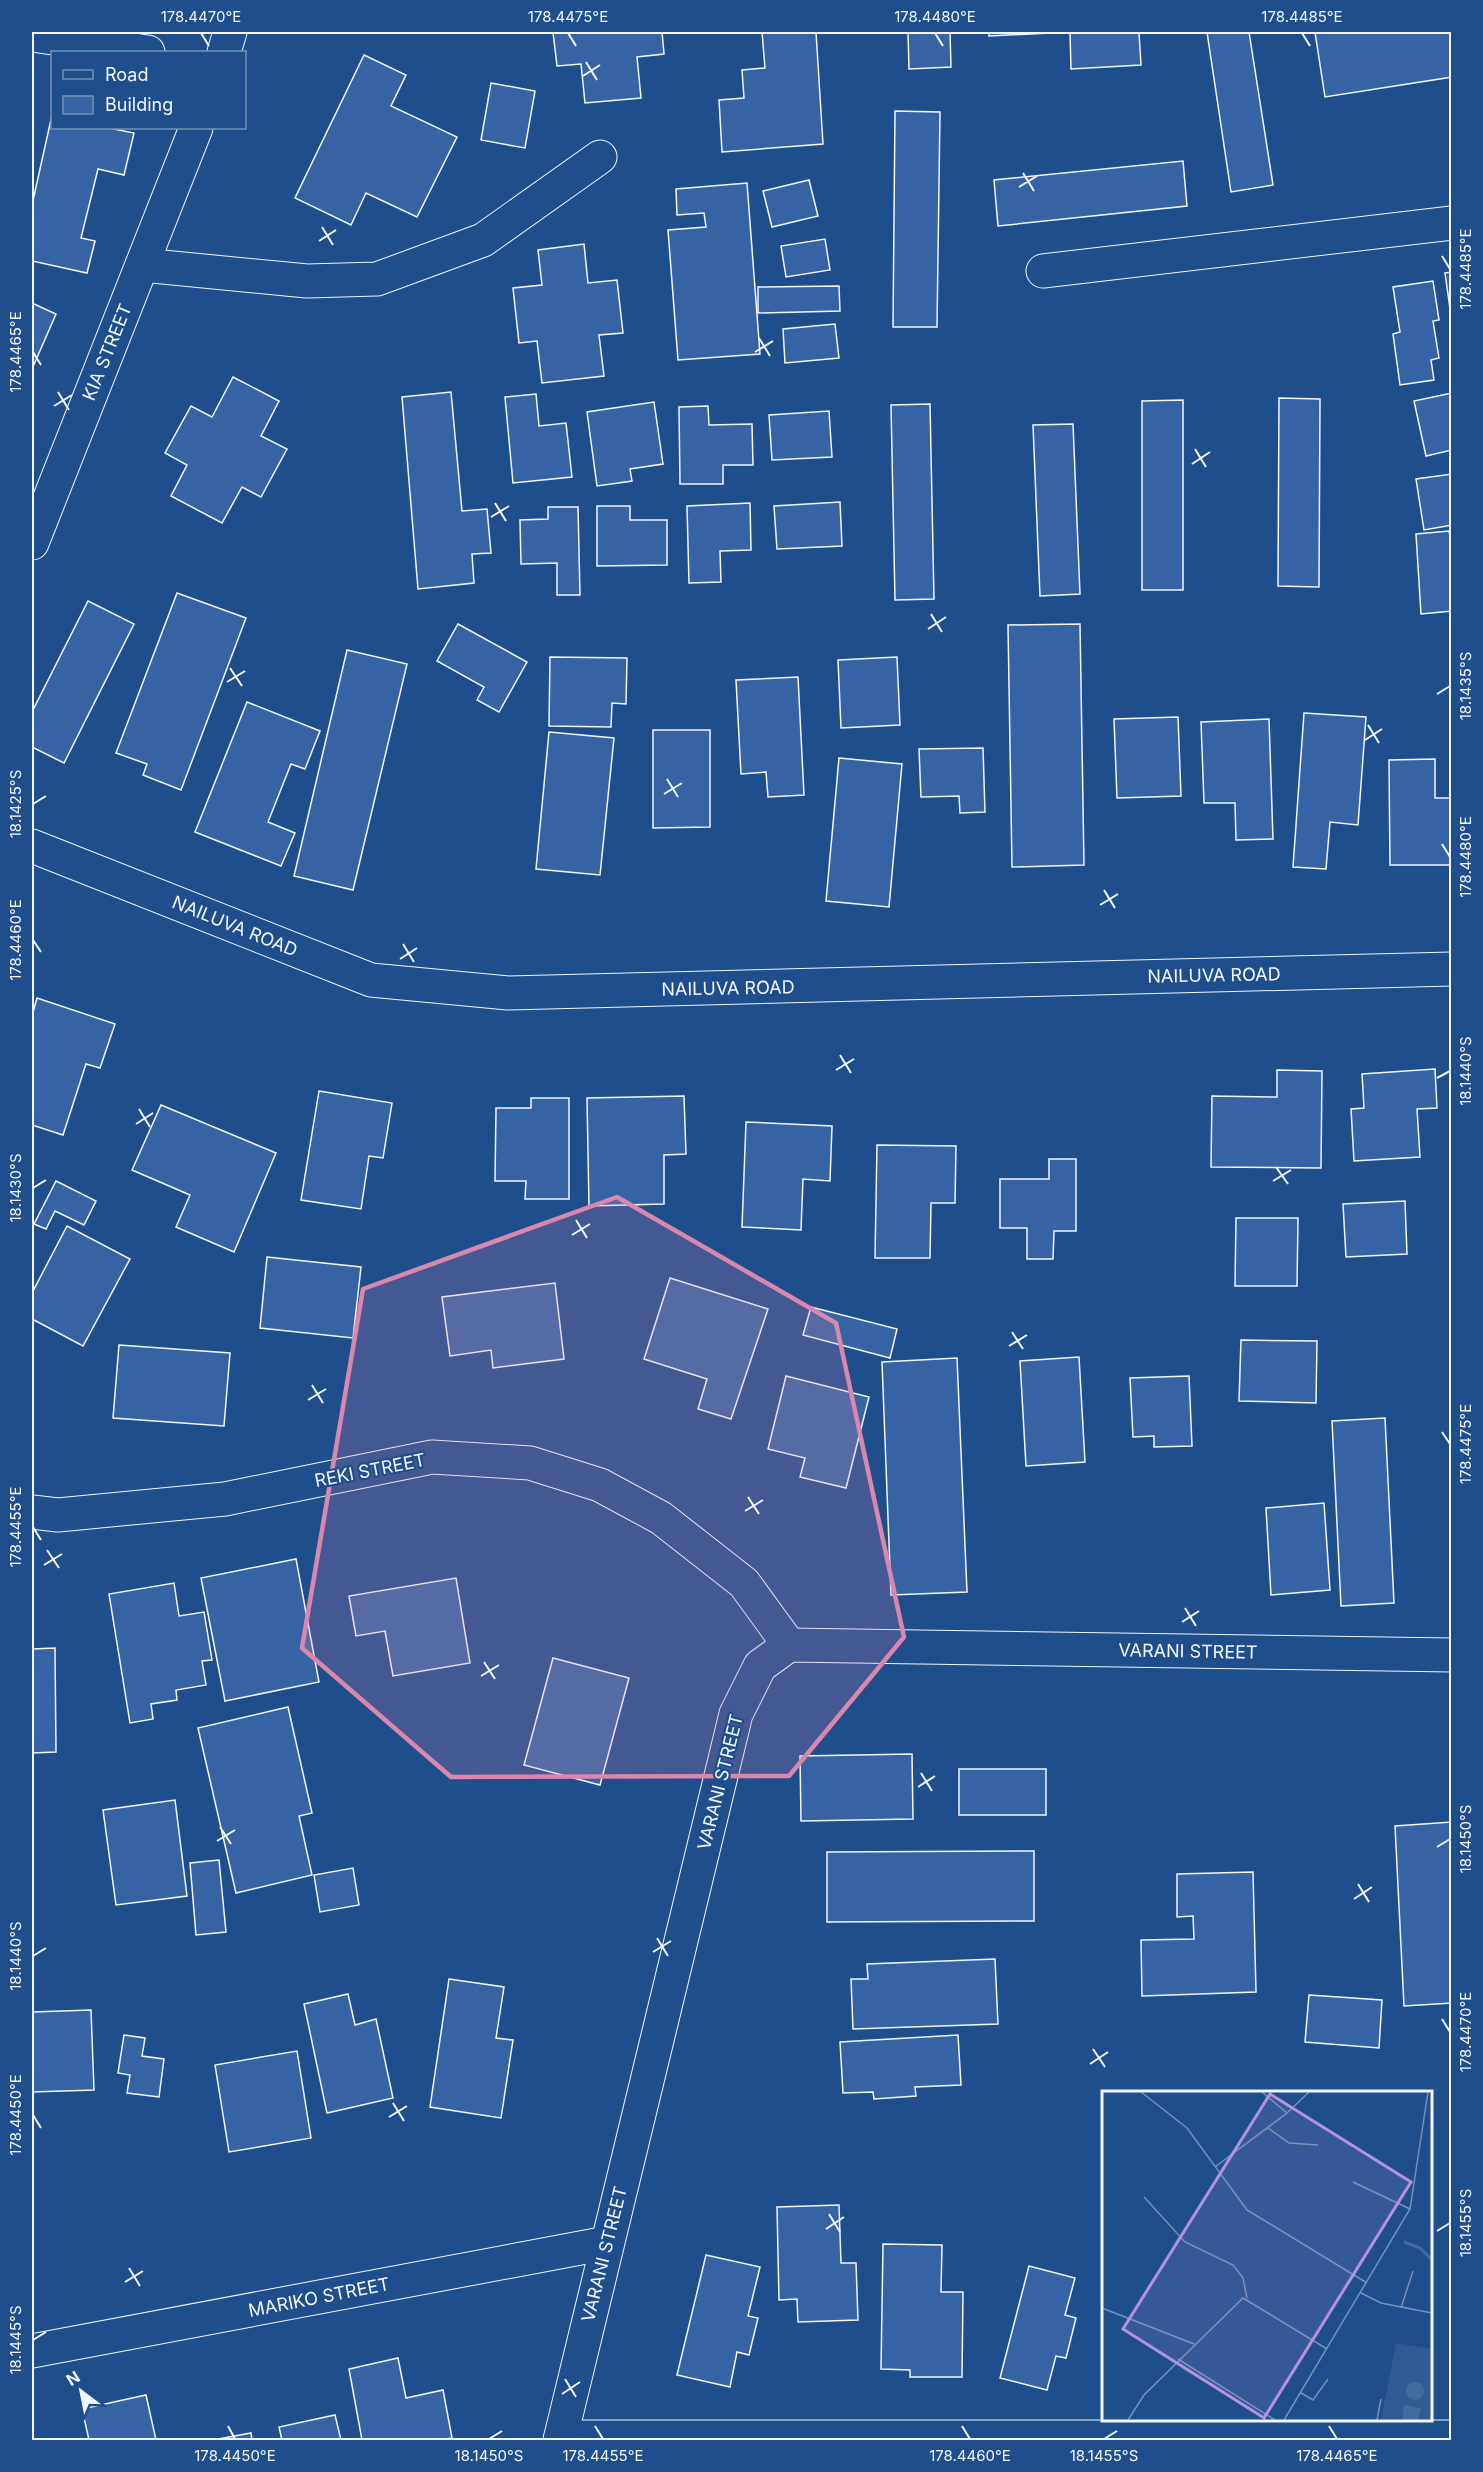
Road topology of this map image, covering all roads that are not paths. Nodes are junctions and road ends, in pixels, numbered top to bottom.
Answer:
1 (231, 32) edge
2 (32, 35) edge
3 (141, 51) edge
4 (224, 51) edge
5 (195, 129) edge
6 (600, 157) dead end
7 (1452, 224) edge
8 (142, 265) junction
9 (1043, 271) dead end
10 (32, 543) edge
11 (32, 846) edge
12 (1452, 969) edge
13 (32, 1512) edge
14 (789, 1645) junction
15 (1452, 1655) edge
16 (607, 2242) junction
17 (32, 2351) edge
18 (1452, 2438) edge
19 (560, 2439) edge

1 - 4 street
2 - 3 street
5 - 8 street, KIA STREET
6 - 8 street
7 - 9 street
8 - 10 street, KIA STREET
11 - 12 street, NAILUVA ROAD
13 - 14 street, REKI STREET
14 - 15 street, VARANI STREET
14 - 16 street, VARANI STREET
16 - 17 street, MARIKO STREET
16 - 19 street, VARANI STREET
18 - 19 street

